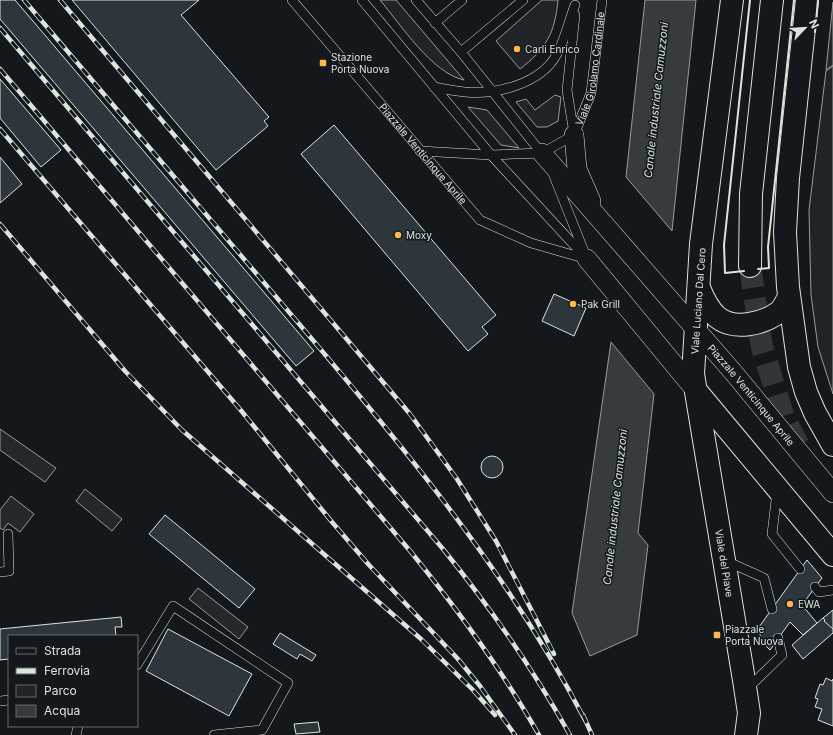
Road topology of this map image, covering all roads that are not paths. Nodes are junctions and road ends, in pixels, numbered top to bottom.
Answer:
1 (292, 0) edge
2 (362, 0) edge
3 (416, 0) edge
4 (462, 0) edge
5 (523, 0) edge
6 (602, 0) edge
7 (732, 0) edge
8 (772, 0) edge
9 (807, 0) edge
10 (575, 3) edge
11 (436, 23) junction
12 (461, 52) junction
13 (434, 87) junction
14 (493, 92) junction
15 (574, 135) junction
16 (420, 152) junction
17 (542, 153) junction
18 (491, 155) junction
19 (577, 169) joint
20 (605, 227) junction
21 (587, 259) junction
22 (750, 266) tunnel mouth
23 (699, 288) junction
24 (788, 297) junction
25 (695, 330) junction
26 (696, 391) junction
27 (833, 445) edge
28 (778, 488) junction
29 (833, 493) edge
30 (8, 534) dead end
31 (833, 555) edge
32 (724, 561) junction
33 (800, 569) dead end
34 (0, 572) edge
35 (815, 587) dead end
36 (833, 590) edge
37 (772, 609) dead end
38 (778, 638) dead end
39 (138, 663) edge
40 (746, 691) junction
41 (214, 735) edge
42 (746, 735) edge

1 - 16 lane, Piazzale Venticinque Aprile
2 - 13 lane
3 - 11 lane
4 - 11 lane
5 - 12 lane
6 - 15 lane, Viale Girolamo Cardinale
7 - 23 main road, Viale Luciano Dal Cero
8 - 22 main road
9 - 24 main road
10 - 14 lane
10 - 15 lane, Viale Girolamo Cardinale
11 - 12 lane
12 - 14 lane
13 - 14 lane
13 - 18 lane
14 - 17 lane
15 - 17 lane
15 - 19 street, Viale Girolamo Cardinale
16 - 18 lane
16 - 21 lane, Piazzale Venticinque Aprile
17 - 18 lane
17 - 20 street, Piazzale Venticinque Aprile
17 - 21 lane
18 - 21 lane
19 - 20 street, Piazzale Venticinque Aprile
20 - 25 street, Piazzale Venticinque Aprile
21 - 26 street
23 - 24 main road
23 - 25 main road, Viale Luciano Dal Cero
24 - 27 main road
25 - 26 main road, Viale Luciano Dal Cero
25 - 29 street, Piazzale Venticinque Aprile
26 - 28 main road
26 - 32 main road, Viale del Piave
28 - 31 main road
28 - 33 lane
30 - 34 lane
32 - 37 lane
32 - 40 main road, Viale del Piave
35 - 36 lane
38 - 40 lane
39 - 41 lane
40 - 42 main road, Viale del Piave

